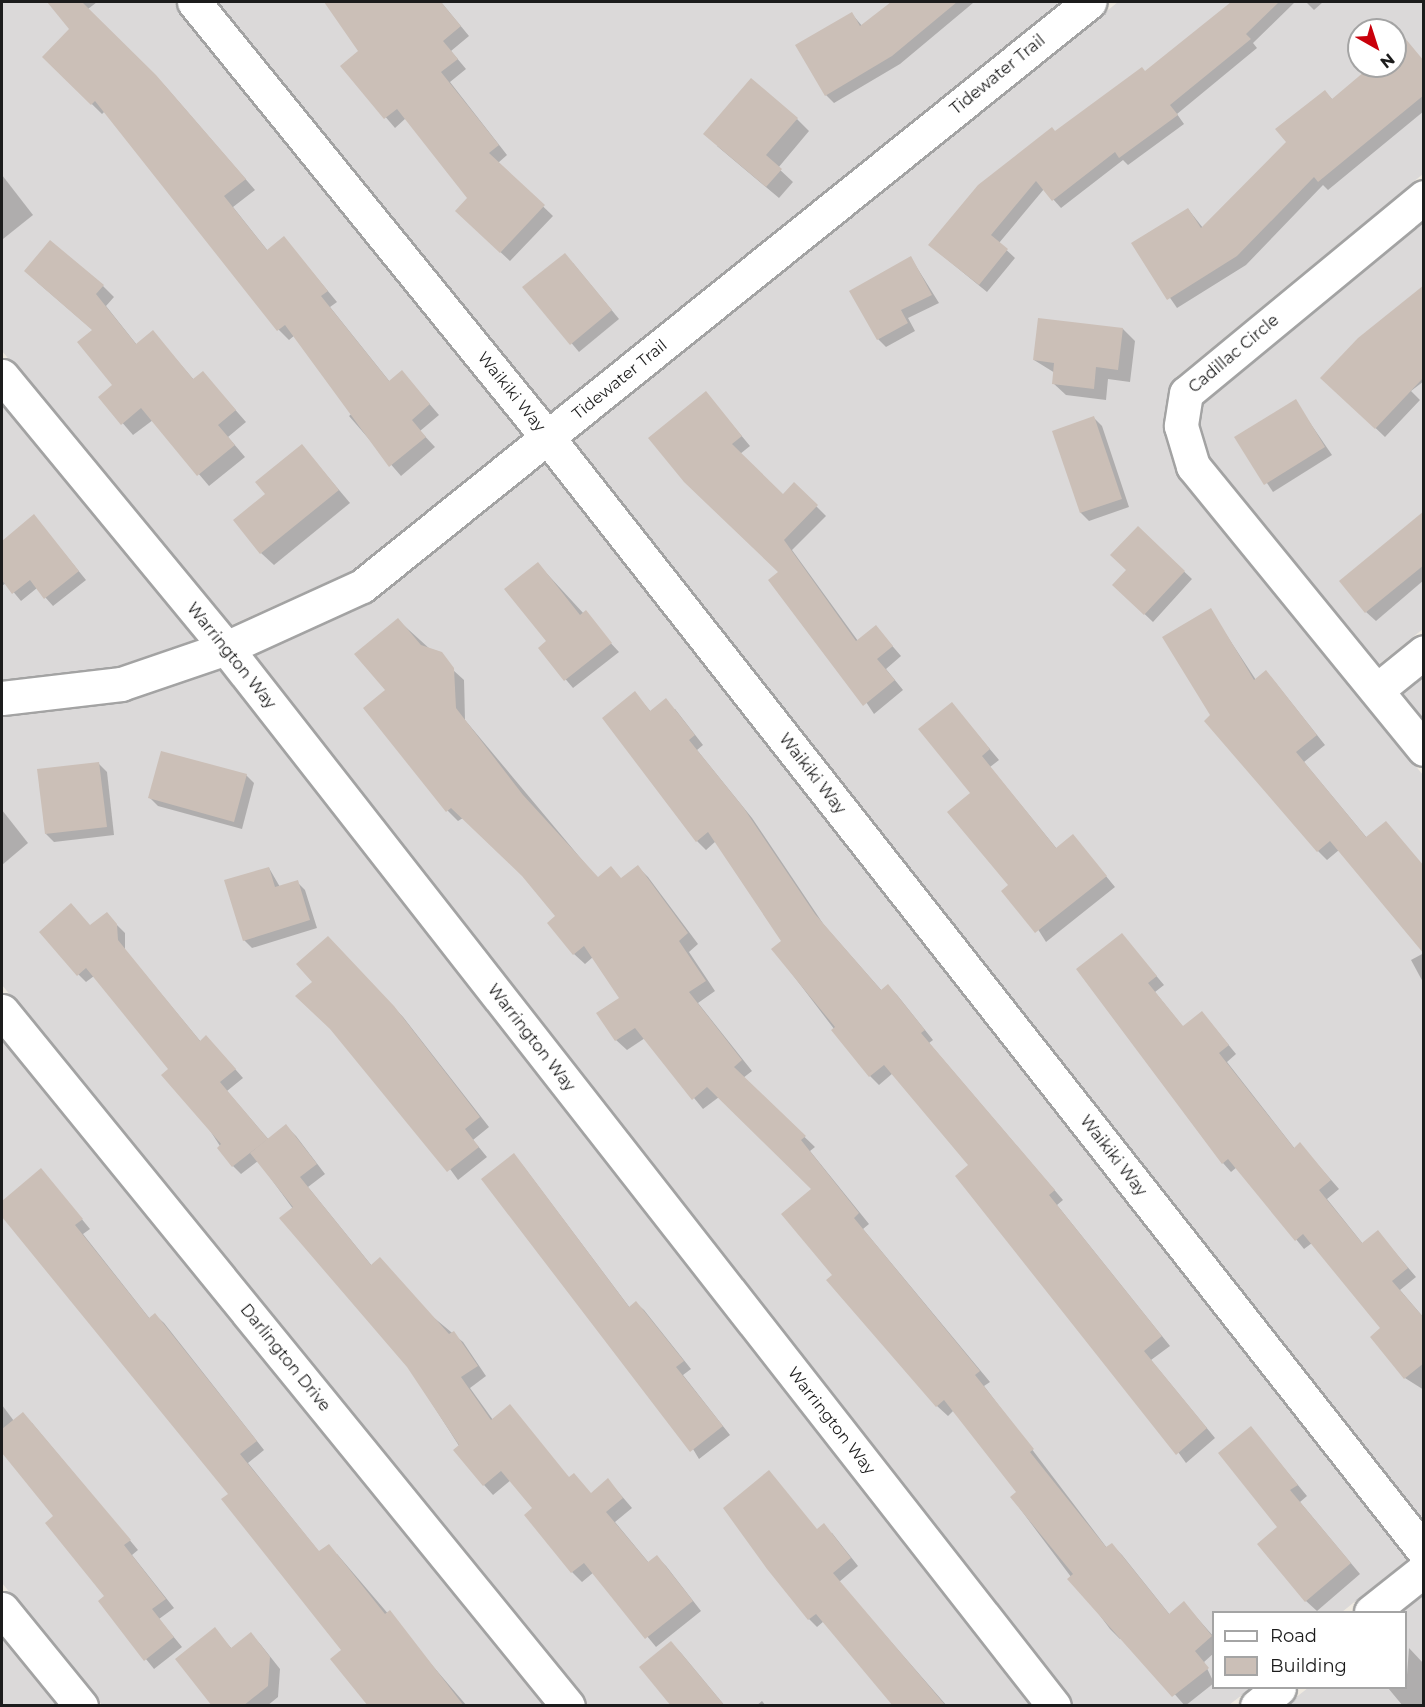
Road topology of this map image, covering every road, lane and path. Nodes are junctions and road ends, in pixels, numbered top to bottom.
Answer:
1 (194, 2) edge
2 (1089, 2) edge
3 (1424, 198) edge
4 (2, 376) edge
5 (548, 438) junction
6 (226, 648) junction
7 (1424, 652) edge
8 (1377, 690) junction
9 (2, 698) edge
10 (1424, 749) edge
11 (2, 1011) edge
12 (1424, 1551) edge
13 (1424, 1570) edge
14 (2, 1609) edge
15 (1372, 1611) edge
16 (1278, 1689) edge
17 (81, 1706) edge
18 (567, 1706) edge
19 (1054, 1706) edge
20 (1257, 1706) edge

1 - 5 street, Waikiki Way
2 - 5 street, Tidewater Trail
3 - 8 street, Cadillac Circle
4 - 6 street, Warrington Way
5 - 6 street, Tidewater Trail
5 - 12 street, Waikiki Way
6 - 9 street, Tidewater Trail
6 - 19 street, Warrington Way
7 - 8 street
8 - 10 street, Cadillac Circle
11 - 18 street, Darlington Drive
13 - 15 street
14 - 17 street
16 - 20 street

